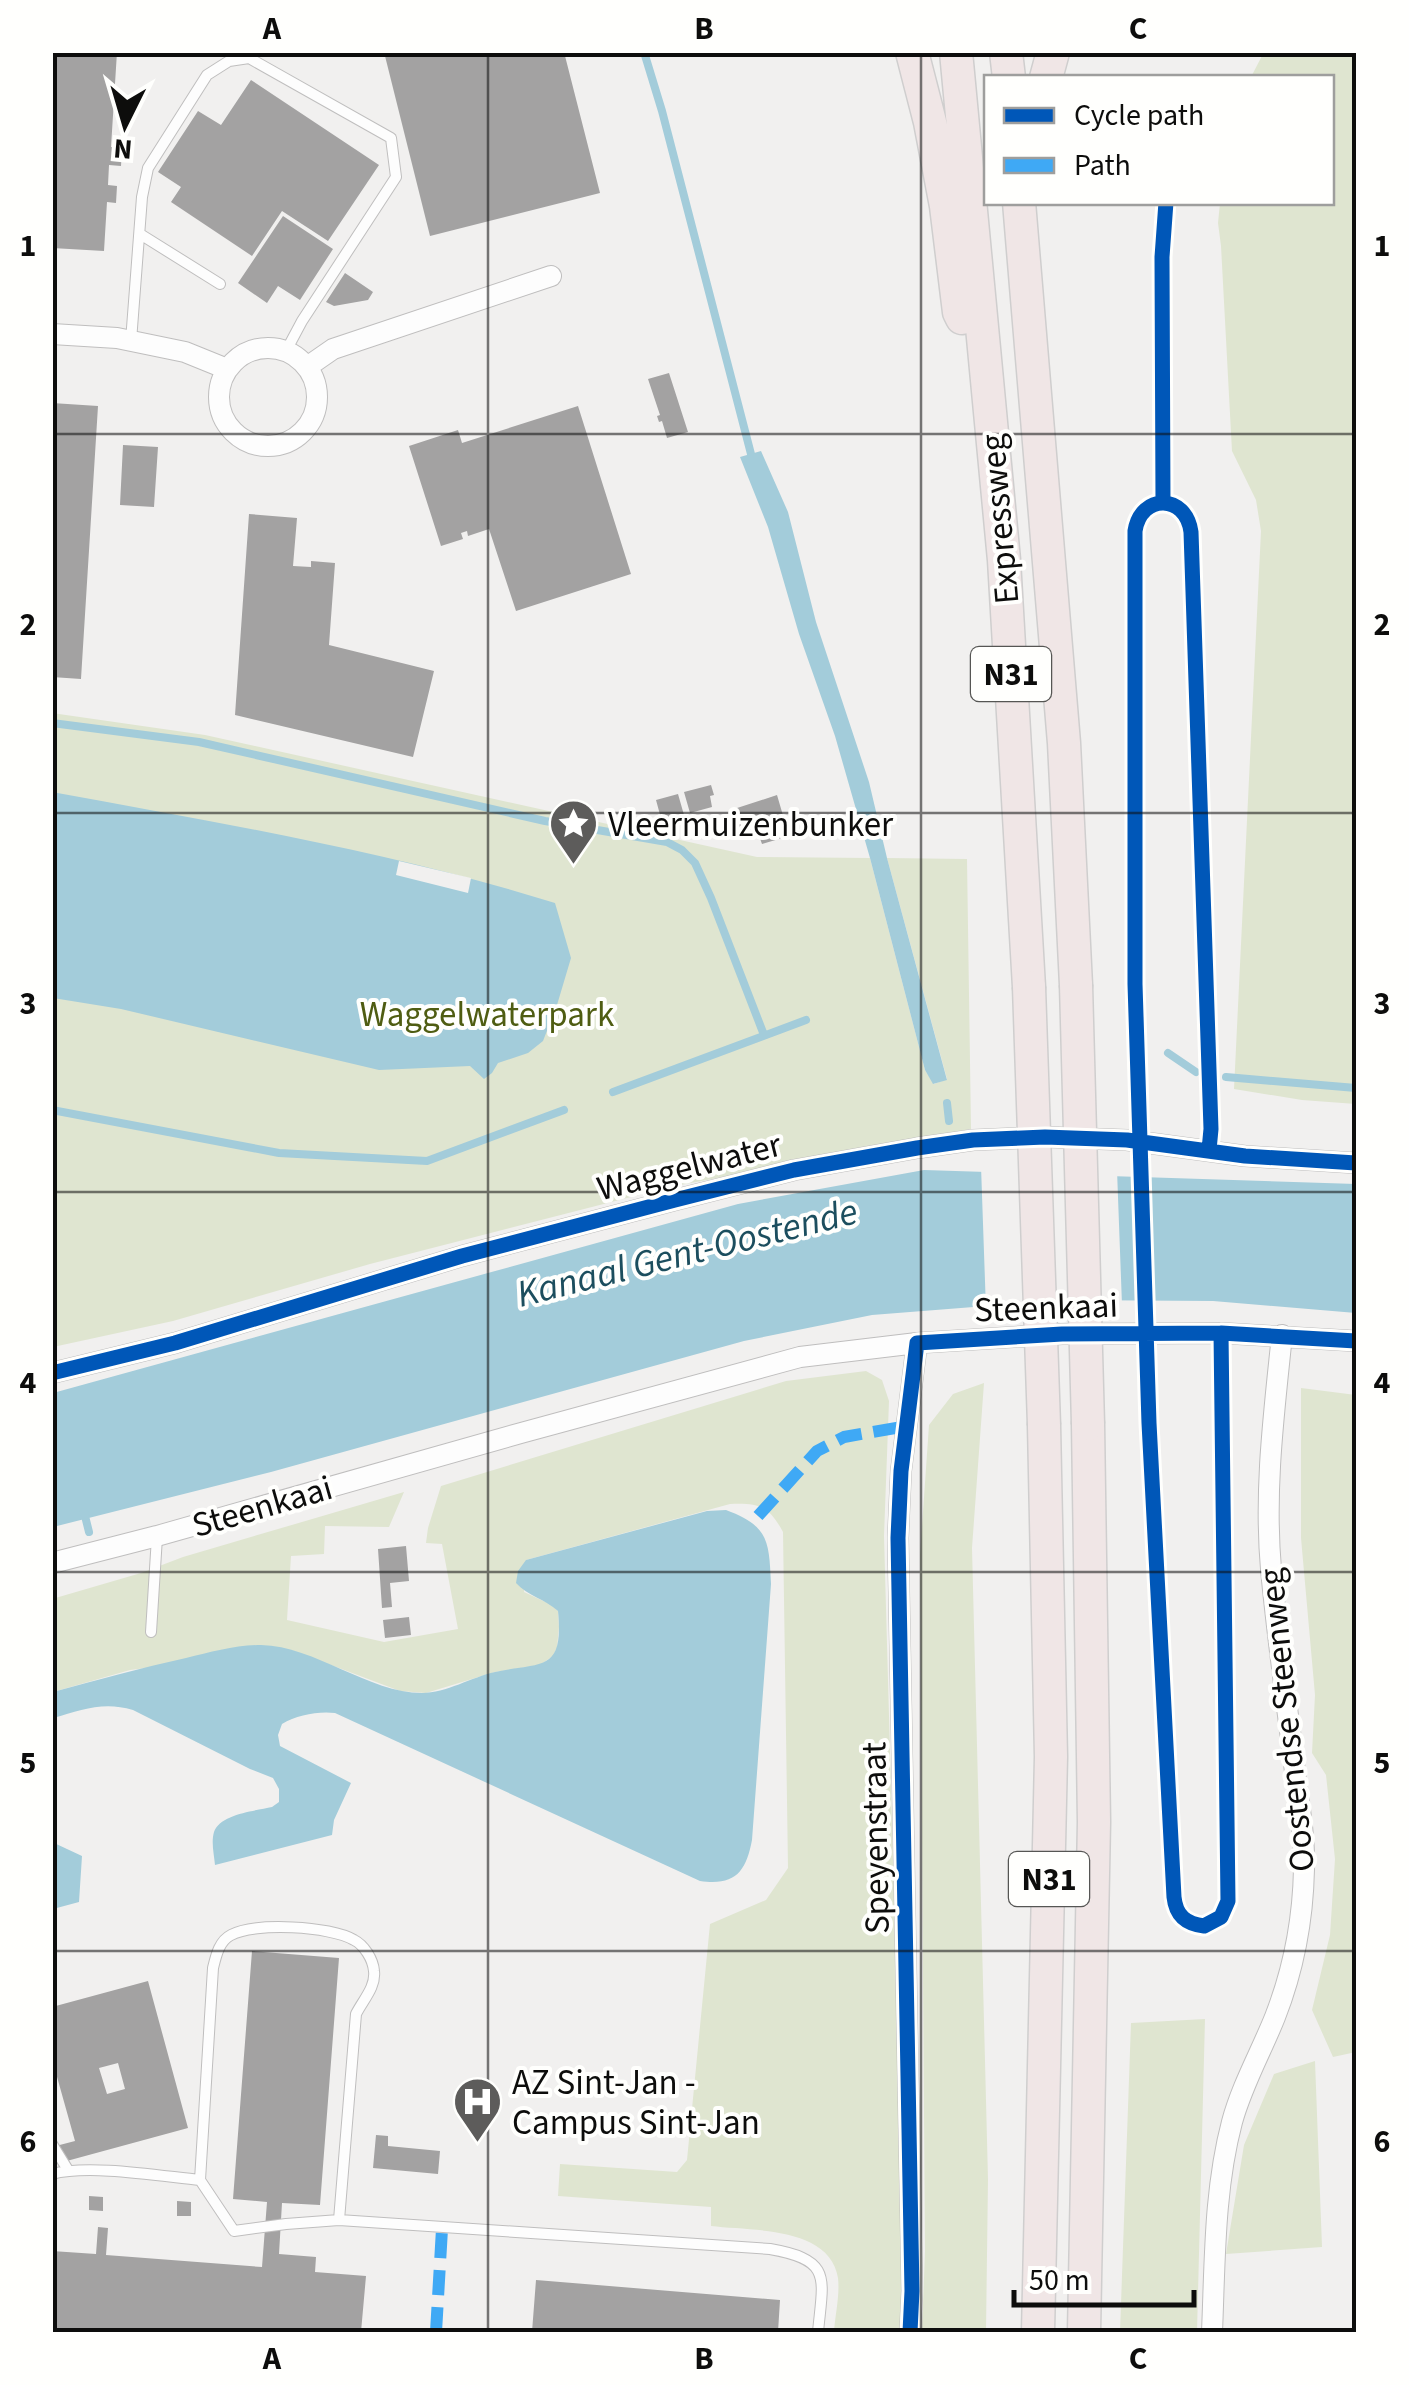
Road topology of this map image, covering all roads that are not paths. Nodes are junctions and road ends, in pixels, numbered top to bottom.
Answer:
1 (912, 52) edge
2 (956, 52) edge
3 (1019, 205) edge
4 (1042, 205) edge
5 (140, 234) junction
6 (551, 276) dead end
7 (220, 284) dead end
8 (1028, 303) junction
9 (52, 334) edge
10 (132, 341) junction
11 (286, 351) junction
12 (986, 362) junction
13 (307, 367) junction
14 (227, 370) junction
15 (1356, 1164) edge
16 (1282, 1335) junction
17 (1356, 1341) edge
18 (917, 1343) junction
19 (52, 1373) edge
20 (158, 1536) junction
21 (52, 1563) edge
22 (151, 1632) dead end
23 (52, 2144) edge
24 (68, 2170) junction
25 (52, 2174) edge
26 (200, 2180) junction
27 (339, 2220) junction
28 (818, 2332) edge
29 (910, 2332) edge
30 (1038, 2332) edge
31 (1084, 2332) edge
32 (1212, 2332) edge

1 - 12 highway
2 - 12 highway, Expressweg / N31
3 - 8 highway, Expressweg / N31
4 - 8 highway
5 - 7 lane
5 - 10 lane
5 - 11 lane
6 - 13 street
8 - 31 highway, Expressweg / N31, bridge
9 - 10 street
10 - 14 street
11 - 13 street
11 - 14 street
12 - 30 highway, Expressweg / N31, bridge
13 - 14 street
15 - 19 street, Waggelwater
16 - 17 street, Steenkaai
16 - 18 street, Steenkaai
16 - 32 street, Oostendse Steenweg
18 - 20 street, Steenkaai
18 - 29 street, Speyenstraat
20 - 21 street, Steenkaai
20 - 22 lane
23 - 24 lane
24 - 25 lane
24 - 26 lane
26 - 27 lane
26 - 27 lane
27 - 28 lane

